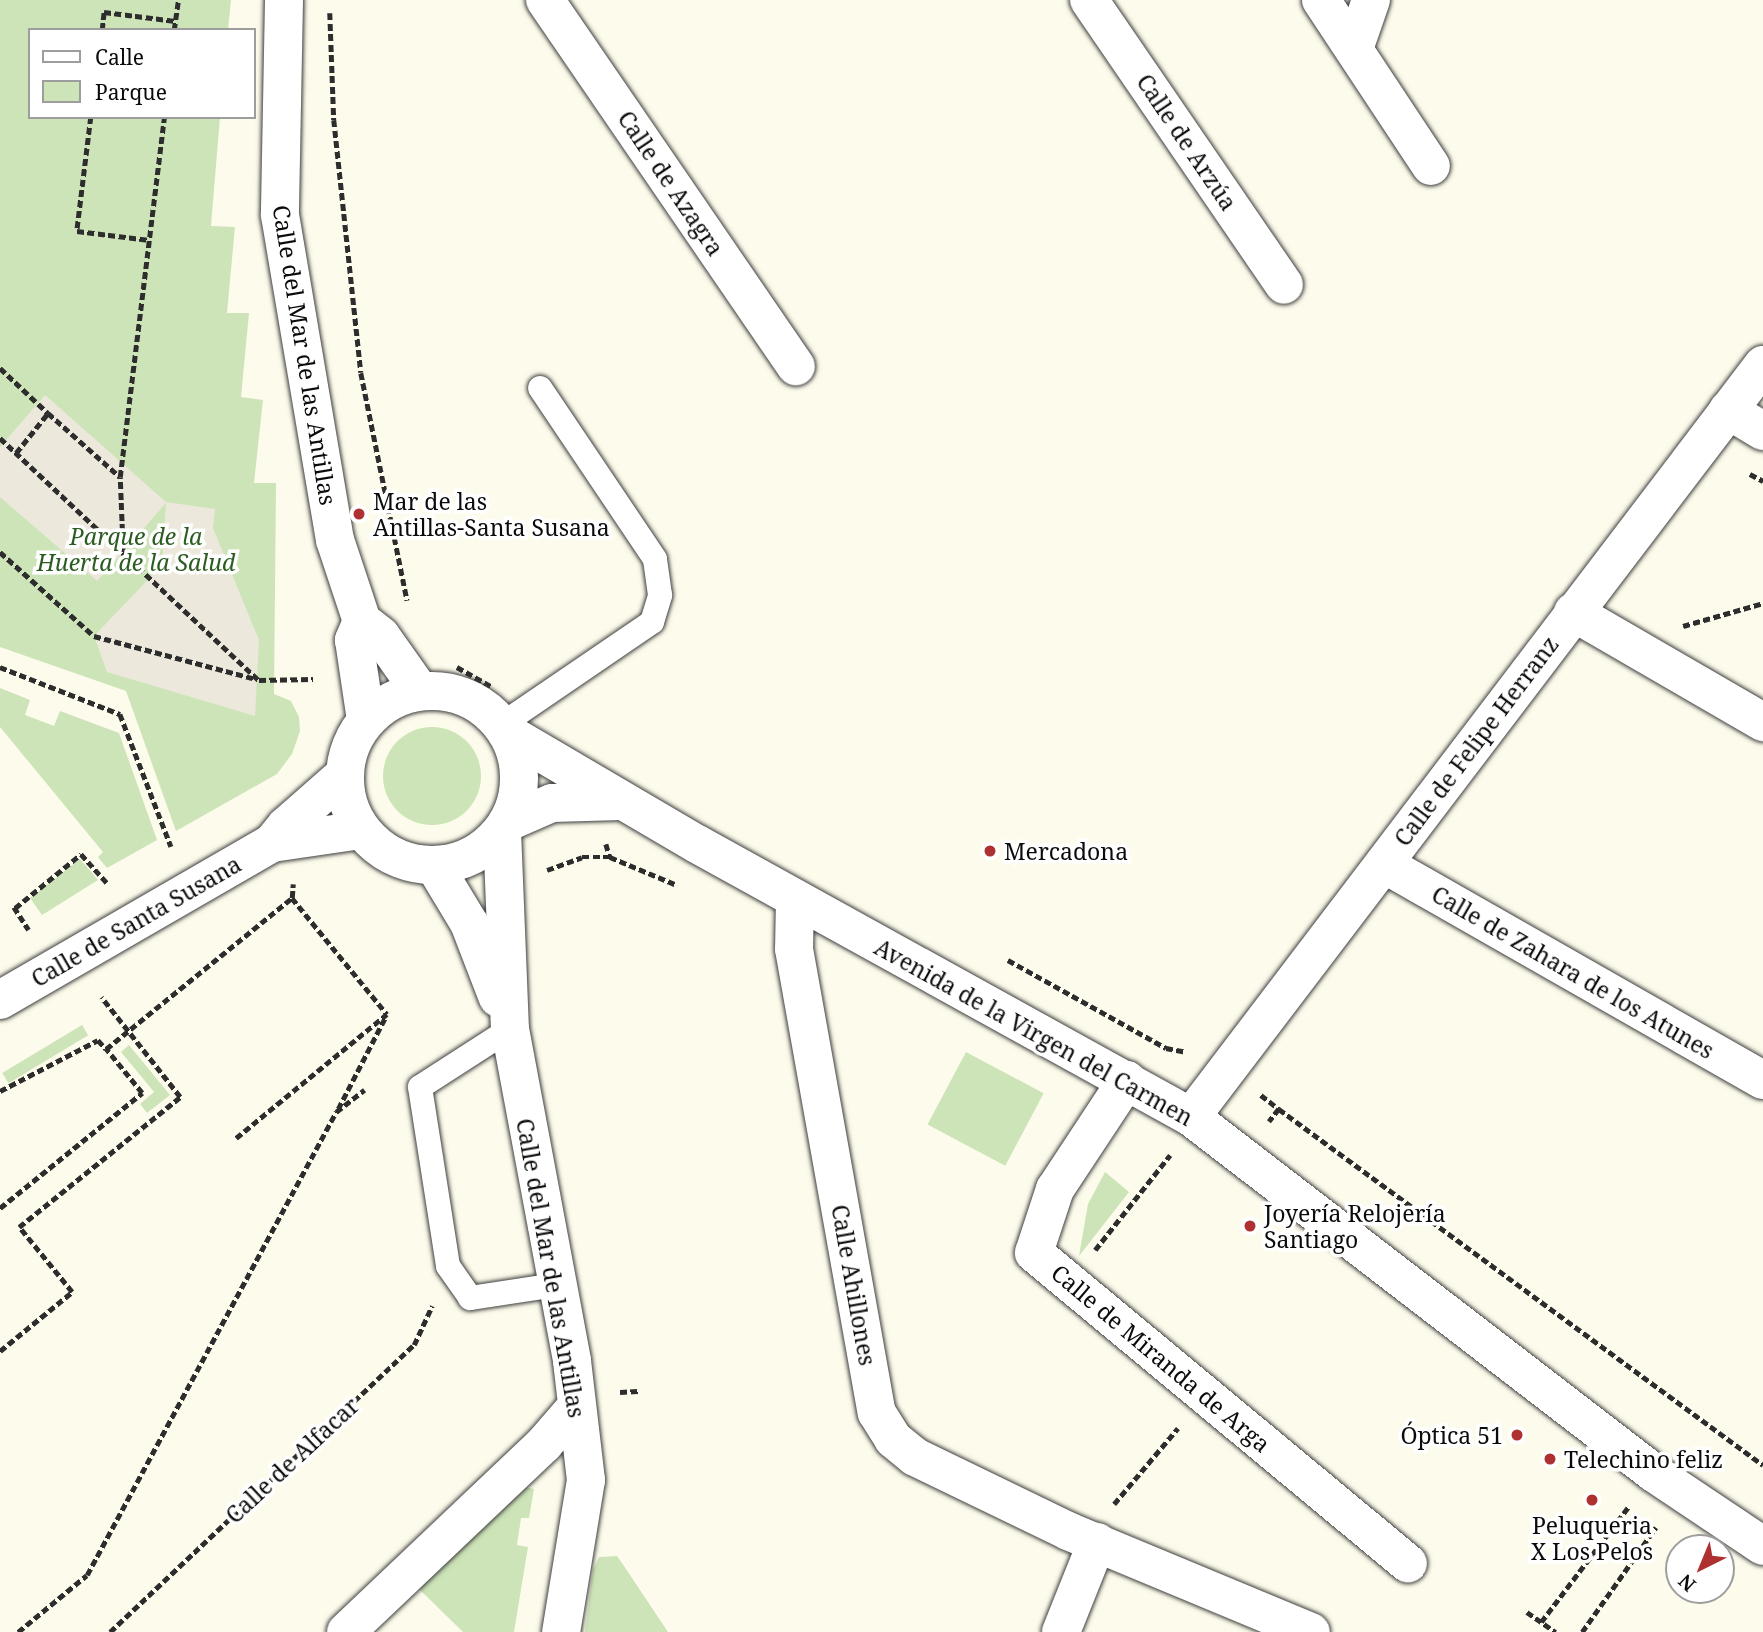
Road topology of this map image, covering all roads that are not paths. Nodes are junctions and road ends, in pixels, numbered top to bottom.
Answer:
1 (284, 0) edge
2 (545, 0) edge
3 (1321, 0) edge
4 (1371, 0) edge
5 (1099, 15) edge
6 (1354, 49) junction
7 (1431, 166) dead end
8 (1284, 285) dead end
9 (1763, 365) edge
10 (796, 366) dead end
11 (540, 388) dead end
12 (1728, 410) junction
13 (1763, 431) edge
14 (1573, 612) junction
15 (362, 621) junction
16 (420, 691) junction
17 (366, 720) junction
18 (512, 721) junction
19 (1763, 722) edge
20 (344, 775) junction
21 (621, 801) junction
22 (505, 827) junction
23 (361, 830) junction
24 (272, 843) junction
25 (1384, 864) junction
26 (434, 865) junction
27 (795, 899) junction
28 (0, 1000) edge
29 (510, 1028) junction
30 (1127, 1080) junction
31 (1763, 1080) edge
32 (1191, 1117) junction
33 (556, 1285) junction
34 (576, 1407) junction
35 (1101, 1529) junction
36 (1763, 1546) edge
37 (1408, 1563) dead end
38 (346, 1632) edge
39 (561, 1632) edge
40 (1060, 1632) edge
41 (1311, 1632) edge

1 - 15 street, Calle del Mar de las Antillas
2 - 10 street, Calle de Azagra
3 - 6 street
4 - 6 street
5 - 8 street, Calle de Arzúa
6 - 7 street
9 - 12 street, Calle de Felipe Herranz
11 - 18 lane
12 - 13 street
12 - 14 street, Calle de Felipe Herranz
14 - 19 street
14 - 25 street, Calle de Felipe Herranz
15 - 16 street, Calle del Mar de las Antillas
15 - 17 street, Calle del Mar de las Antillas
16 - 17 street
16 - 18 street
17 - 20 street
18 - 21 street, Avenida de la Virgen del Carmen
18 - 22 street
20 - 23 street
20 - 24 street, Calle de Santa Susana
21 - 22 street
21 - 27 street, Avenida de la Virgen del Carmen
22 - 26 street
22 - 29 street, Calle del Mar de las Antillas
23 - 24 street, Calle de Santa Susana
23 - 26 street
24 - 28 street, Calle de Santa Susana
25 - 31 street, Calle de Zahara de los Atunes
25 - 32 street, Calle de Felipe Herranz
26 - 29 street, Calle del Mar de las Antillas
27 - 30 street, Avenida de la Virgen del Carmen
27 - 35 street, Calle Ahillones
29 - 33 street, Calle del Mar de las Antillas
29 - 33 lane
30 - 32 street, Avenida de la Virgen del Carmen
30 - 37 street, Calle de Miranda de Arga
32 - 36 street, Avenida de la Virgen del Carmen
33 - 34 street, Calle del Mar de las Antillas
34 - 38 street
34 - 39 street, Calle del Mar de las Antillas
35 - 40 street
35 - 41 street

